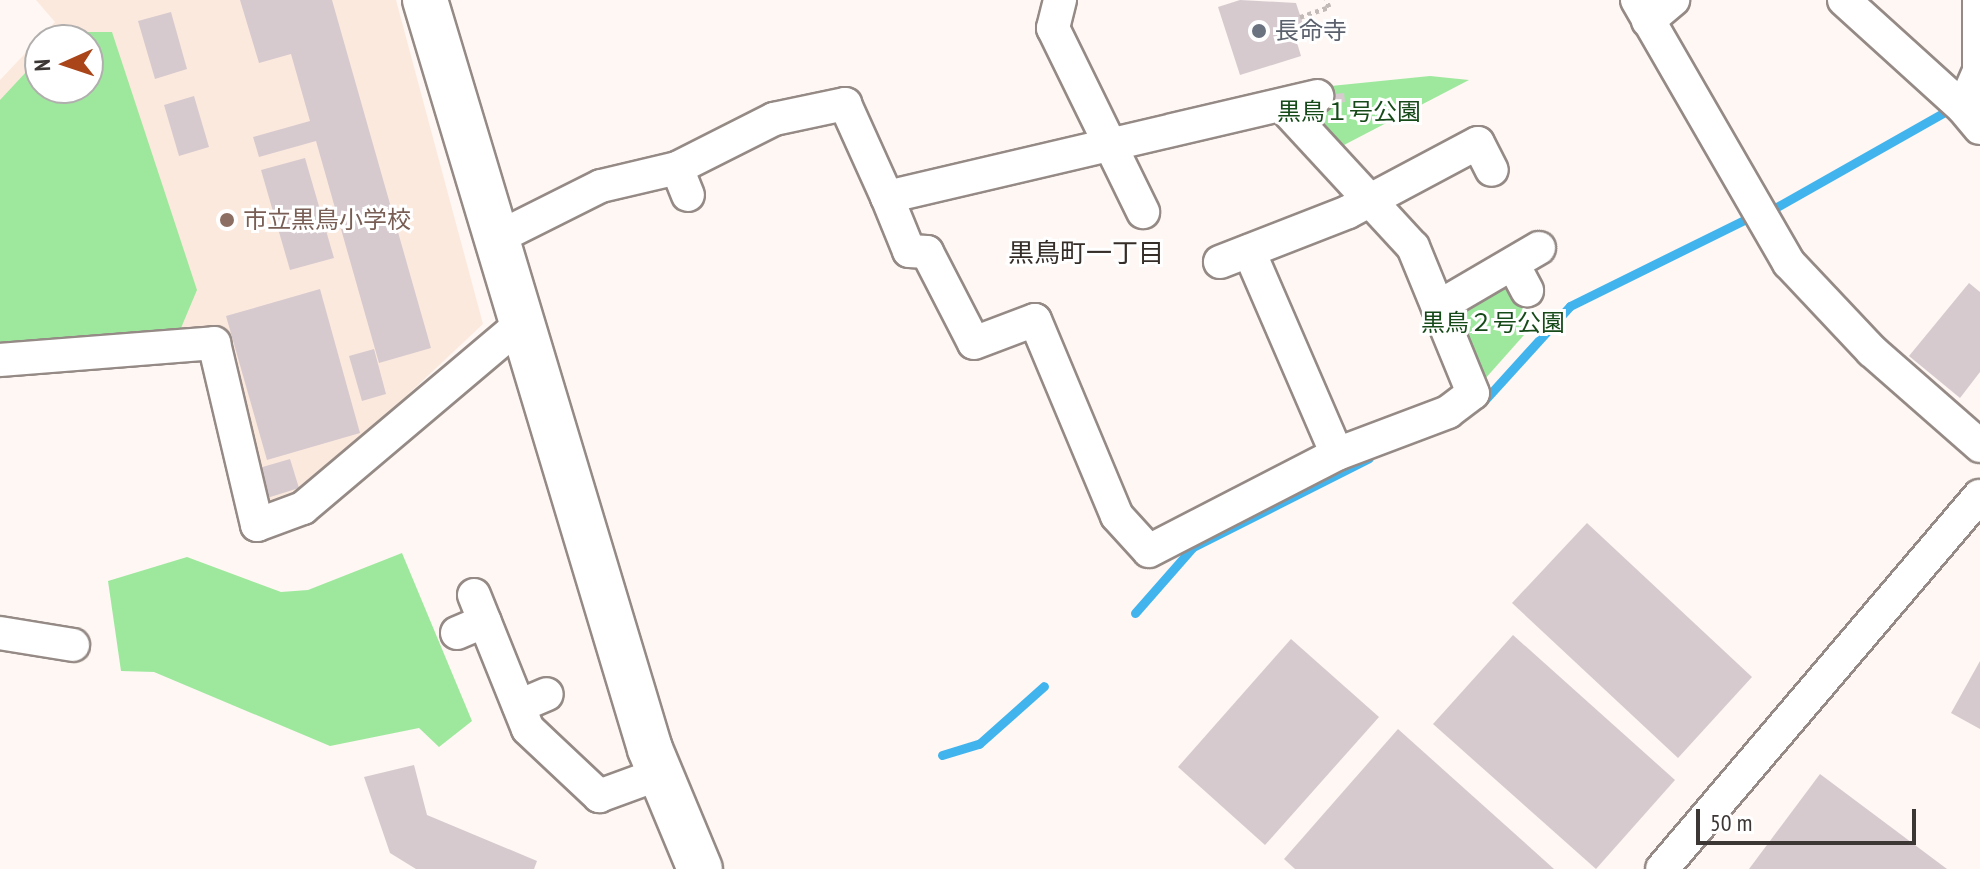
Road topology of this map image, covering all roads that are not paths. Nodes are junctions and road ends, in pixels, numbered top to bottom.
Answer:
1 (425, 0) edge
2 (1060, 0) edge
3 (1673, 0) edge
4 (1844, 0) edge
5 (1979, 0) edge
6 (1642, 10) edge
7 (1317, 96) dead end
8 (1283, 106) junction
9 (1972, 118) edge
10 (1108, 140) junction
11 (1492, 170) dead end
12 (1372, 195) junction
13 (887, 197) junction
14 (1143, 212) dead end
15 (497, 238) junction
16 (1526, 267) dead end
17 (1438, 307) junction
18 (523, 322) junction
19 (0, 360) edge
20 (1980, 446) edge
21 (1337, 454) junction
22 (1980, 496) edge
23 (472, 616) dead end
24 (0, 633) edge
25 (73, 645) dead end
26 (659, 774) junction
27 (700, 869) edge
28 (1662, 869) edge

1 - 15 street
2 - 10 street
3 - 6 street
4 - 9 street
5 - 9 street
6 - 20 street
7 - 8 street
8 - 10 street
8 - 12 street
10 - 13 street
10 - 14 street
11 - 12 street
12 - 17 street
12 - 21 street
13 - 15 street
13 - 21 street
15 - 18 street
16 - 17 street
17 - 21 street
18 - 19 street
18 - 26 street
22 - 28 street
23 - 26 street
24 - 25 street
26 - 27 street

